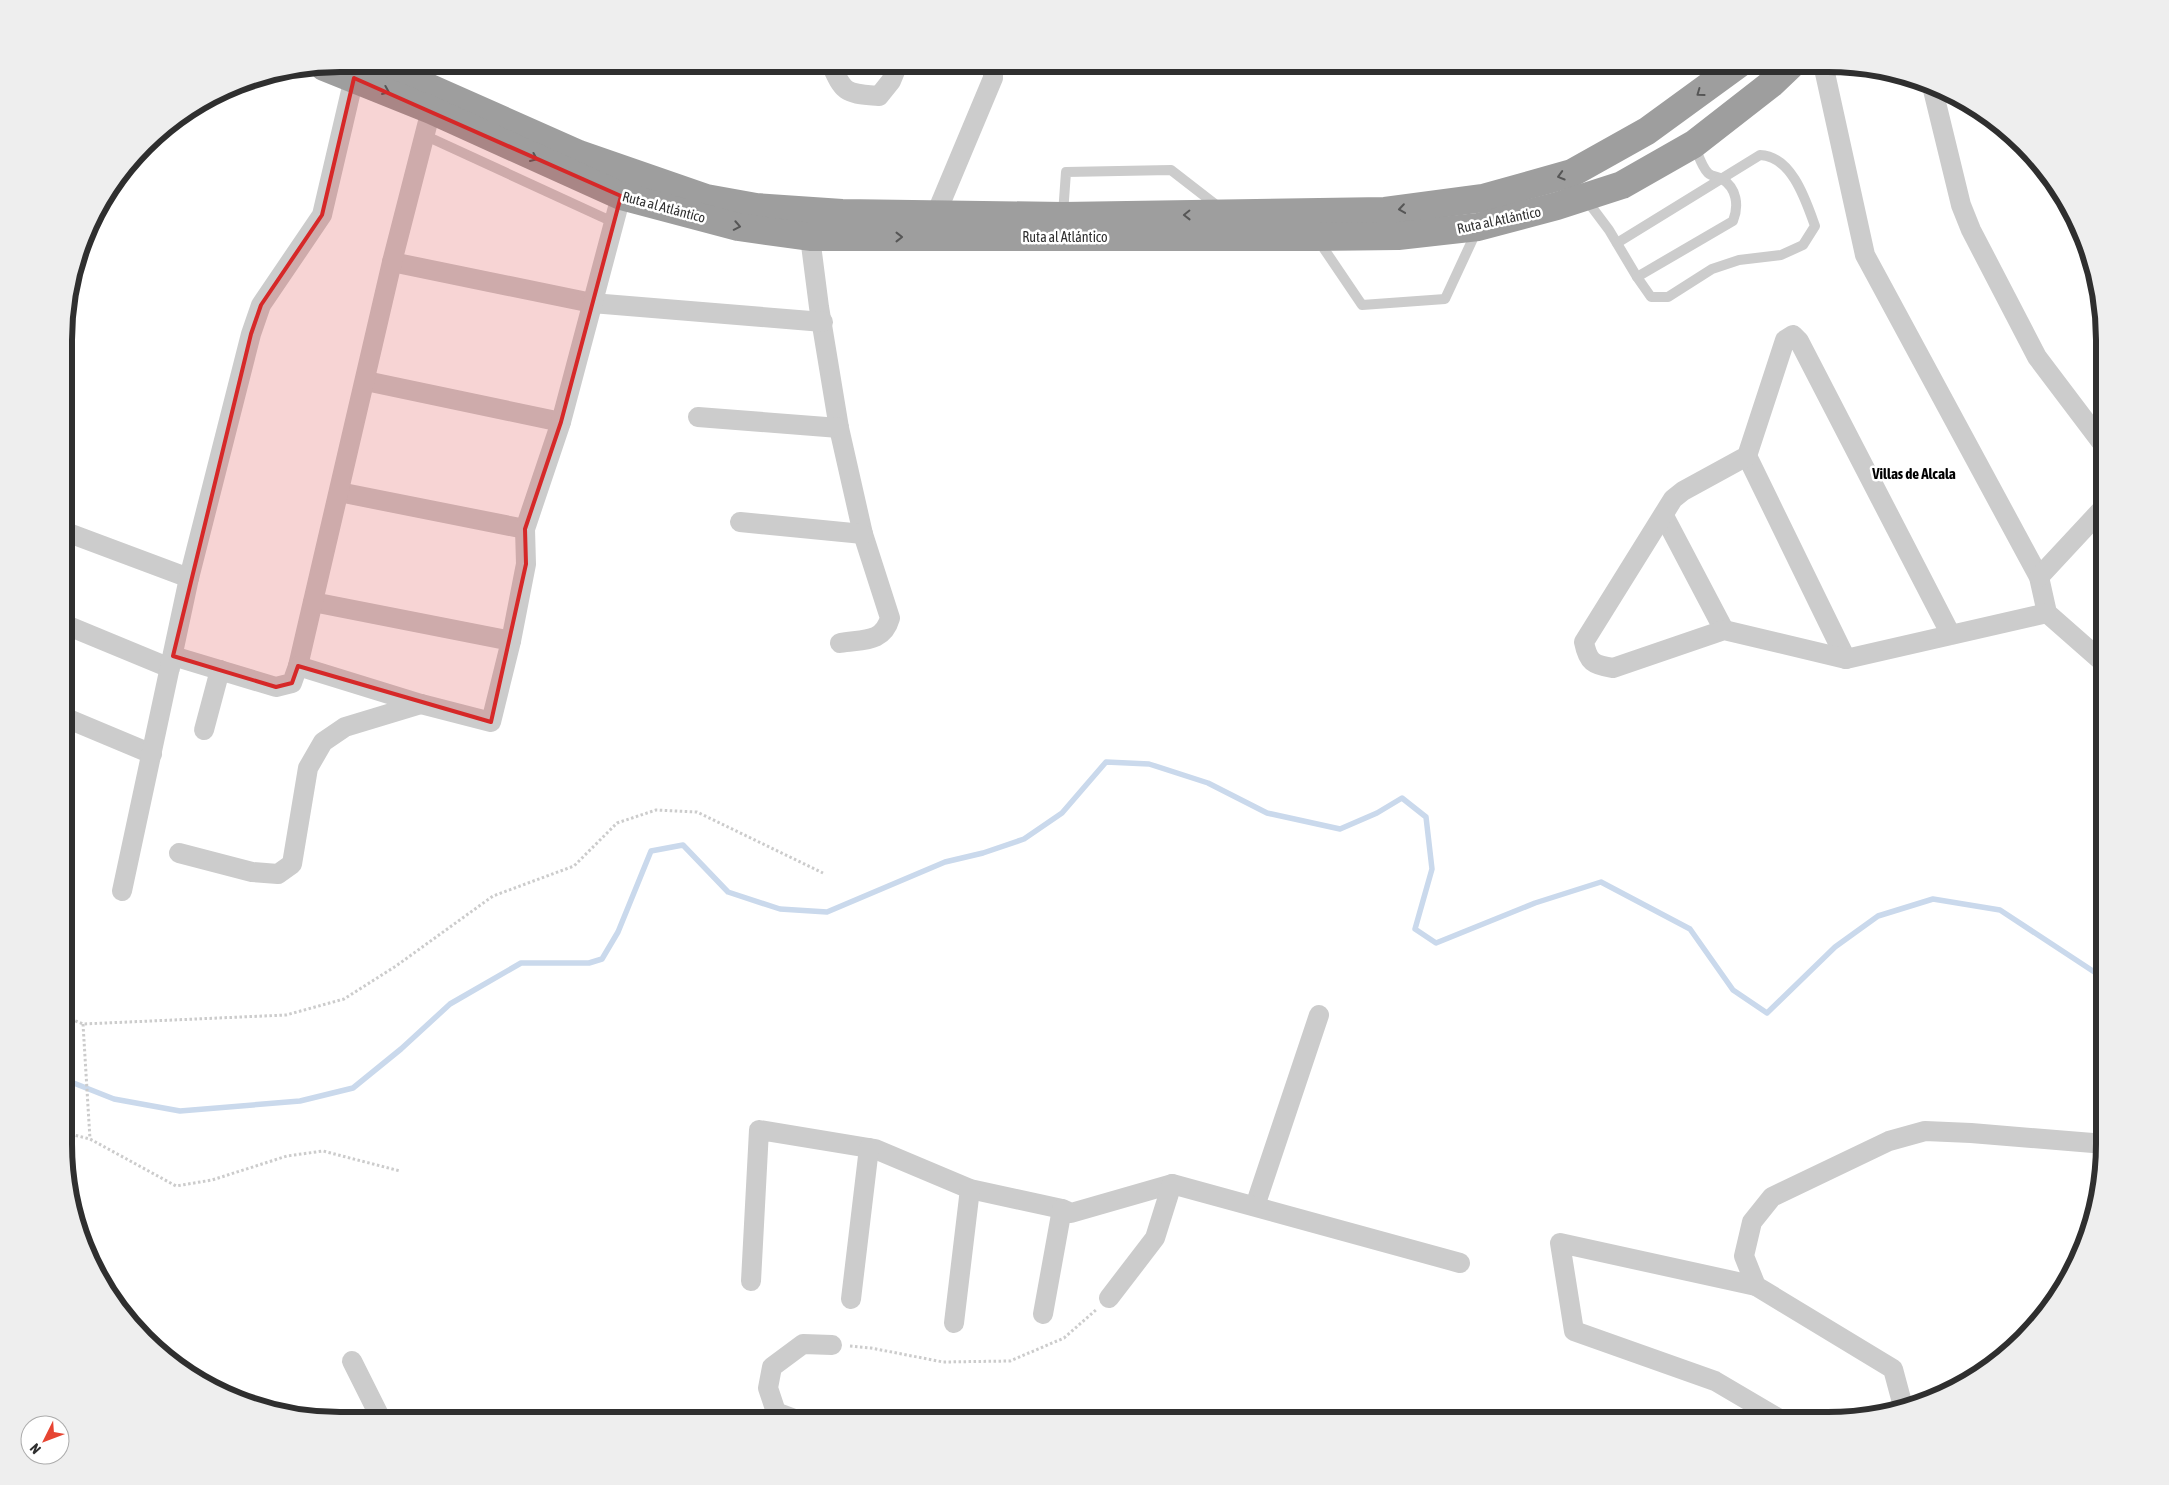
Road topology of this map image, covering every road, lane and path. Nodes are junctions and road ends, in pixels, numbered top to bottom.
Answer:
1 (371, 72) edge
2 (376, 72) edge
3 (382, 72) edge
4 (835, 72) edge
5 (895, 72) edge
6 (993, 72) edge
7 (1728, 72) edge
8 (1747, 72) edge
9 (1784, 72) edge
10 (1825, 72) edge
11 (1771, 84) junction
12 (1934, 94) edge
13 (427, 123) junction
14 (1694, 144) junction
15 (1721, 178) junction
16 (621, 196) junction
17 (1585, 197) junction
18 (936, 214) junction
19 (1228, 214) junction
20 (1063, 216) junction
21 (613, 222) junction
22 (1478, 227) junction
23 (810, 237) junction
24 (1316, 237) junction
25 (1617, 242) junction
26 (392, 262) junction
27 (1637, 277) junction
28 (592, 302) junction
29 (823, 322) junction
30 (366, 381) junction
31 (698, 417) dead end
32 (560, 422) junction
33 (839, 428) junction
34 (2096, 436) edge
35 (1747, 456) junction
36 (339, 492) junction
37 (1664, 516) junction
38 (2096, 516) edge
39 (740, 522) dead end
40 (525, 529) junction
41 (72, 534) edge
42 (863, 534) junction
43 (2039, 577) junction
44 (190, 578) junction
45 (313, 602) junction
46 (2047, 613) junction
47 (72, 627) edge
48 (1724, 630) junction
49 (1950, 635) junction
50 (511, 641) junction
51 (840, 643) dead end
52 (2096, 650) edge
53 (1846, 659) junction
54 (171, 662) junction
55 (298, 666) junction
56 (220, 670) junction
57 (420, 704) junction
58 (72, 721) edge
59 (204, 730) dead end
60 (152, 754) junction
61 (179, 853) dead end
62 (823, 873) dead end
63 (122, 891) dead end
64 (1319, 1015) dead end
65 (72, 1019) edge
66 (83, 1024) junction
67 (72, 1134) edge
68 (90, 1139) junction
69 (2096, 1143) edge
70 (869, 1148) junction
71 (400, 1171) dead end
72 (1172, 1184) junction
73 (970, 1189) junction
74 (1255, 1206) junction
75 (1062, 1210) junction
76 (1460, 1263) dead end
77 (751, 1281) dead end
78 (1756, 1286) junction
79 (1110, 1298) joint
80 (851, 1299) dead end
81 (1043, 1314) dead end
82 (954, 1322) dead end
83 (832, 1345) joint
84 (352, 1361) dead end
85 (1902, 1402) edge
86 (378, 1412) edge
87 (776, 1412) edge
88 (1768, 1412) edge

1 - 44 street
2 -> 13 highway, Ruta al Atlántico
3 - 18 highway, Ruta al Atlántico
4 - 5 street
6 - 18 street
7 -> 19 highway, Ruta al Atlántico
8 - 11 highway
9 - 11 highway, Ruta al Atlántico
10 - 43 street
11 - 14 highway, Ruta al Atlántico
12 - 34 street
13 -> 16 highway, Ruta al Atlántico
13 - 21 lane
13 - 26 street
14 - 15 lane
14 - 17 highway, Ruta al Atlántico
15 - 25 lane
15 - 27 lane
15 - 27 lane
16 - 21 street
16 -> 23 highway, Ruta al Atlántico
17 - 22 highway, Ruta al Atlántico
17 - 25 lane
18 - 20 highway, Ruta al Atlántico
19 -> 20 highway, Ruta al Atlántico
19 - 20 lane
21 - 28 street
22 - 24 highway, Ruta al Atlántico
22 - 24 lane
23 -> 24 highway, Ruta al Atlántico
23 - 29 street
25 - 27 lane
26 - 28 street
26 - 30 street
28 - 29 street
28 - 32 street
29 - 33 street
30 - 32 street
30 - 36 street
31 - 33 street
32 - 40 street
33 - 42 street
35 - 37 street
35 - 49 street
35 - 53 street
36 - 40 street
36 - 45 street
37 - 48 street
37 - 48 street
38 - 43 street
39 - 42 street
40 - 50 street
41 - 44 street
42 - 51 street
43 - 46 street
44 - 54 street
45 - 50 street
45 - 55 street
46 - 49 street
46 - 52 street
47 - 54 street
48 - 53 street
49 - 53 street
50 - 57 street
54 - 56 street
54 - 60 street
55 - 56 street
55 - 57 street
56 - 59 street
57 - 61 street
58 - 60 street
60 - 63 street
62 - 66 path
64 - 74 street
65 - 66 path
66 - 68 path
67 - 68 path
68 - 71 path
69 - 78 street
70 - 73 street
70 - 77 street
70 - 80 street
72 - 74 street
72 - 75 street
72 - 79 street
73 - 75 street
73 - 82 street
74 - 76 street
75 - 81 street
78 - 85 street
78 - 88 street
79 - 83 path
83 - 87 street
84 - 86 street

